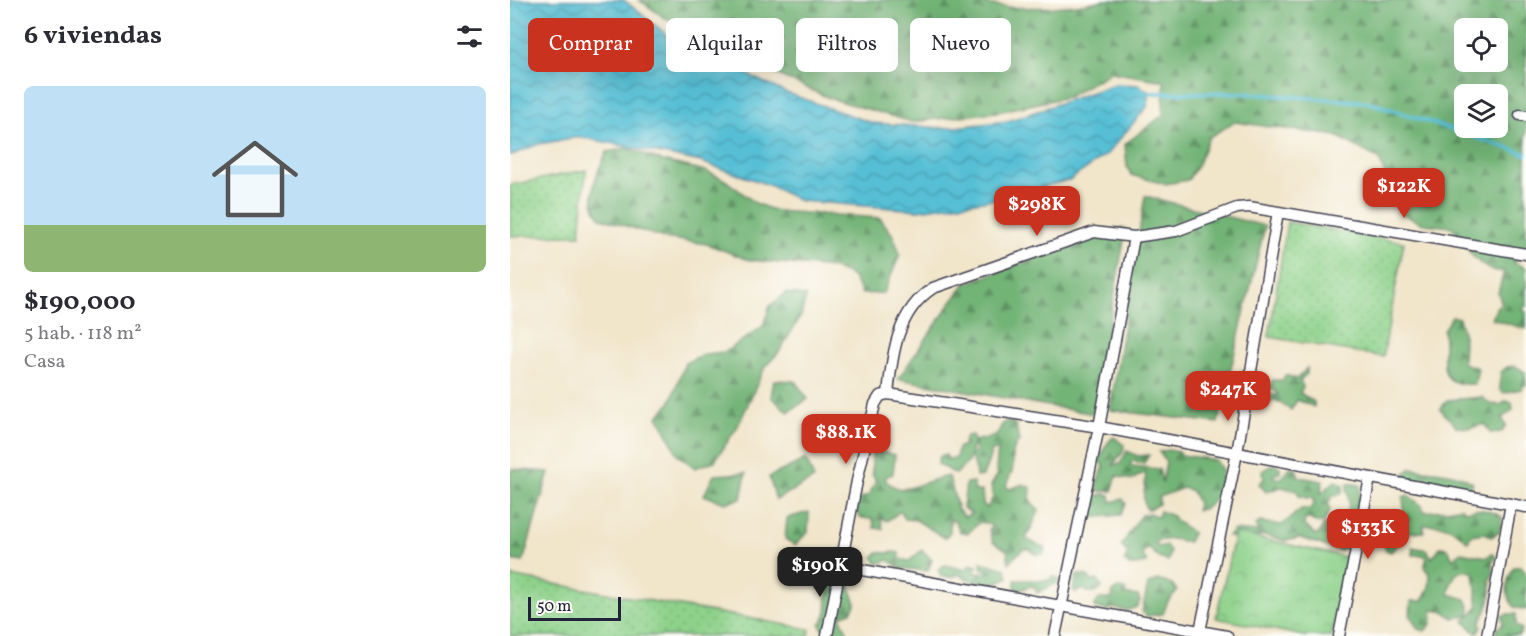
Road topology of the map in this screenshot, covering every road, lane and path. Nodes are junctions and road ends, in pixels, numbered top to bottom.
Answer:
1 (1278, 212) junction
2 (1134, 237) junction
3 (1526, 254) edge
4 (888, 394) junction
5 (1099, 427) junction
6 (1237, 453) junction
7 (1370, 478) junction
8 (1511, 504) junction
9 (1526, 507) edge
10 (840, 566) junction
11 (1060, 605) junction
12 (1199, 633) edge
13 (827, 636) edge
14 (1055, 636) edge
15 (1227, 636) edge
16 (1339, 636) edge
17 (1487, 636) edge

1 - 2 street
1 - 3 street
1 - 6 street
2 - 4 street
2 - 5 street
4 - 5 street
4 - 10 street
5 - 6 street
5 - 11 street
6 - 7 street
6 - 12 street
7 - 8 street
7 - 16 street
8 - 9 street
8 - 17 street
10 - 11 street
10 - 13 street
11 - 12 street
11 - 14 street
12 - 15 street

